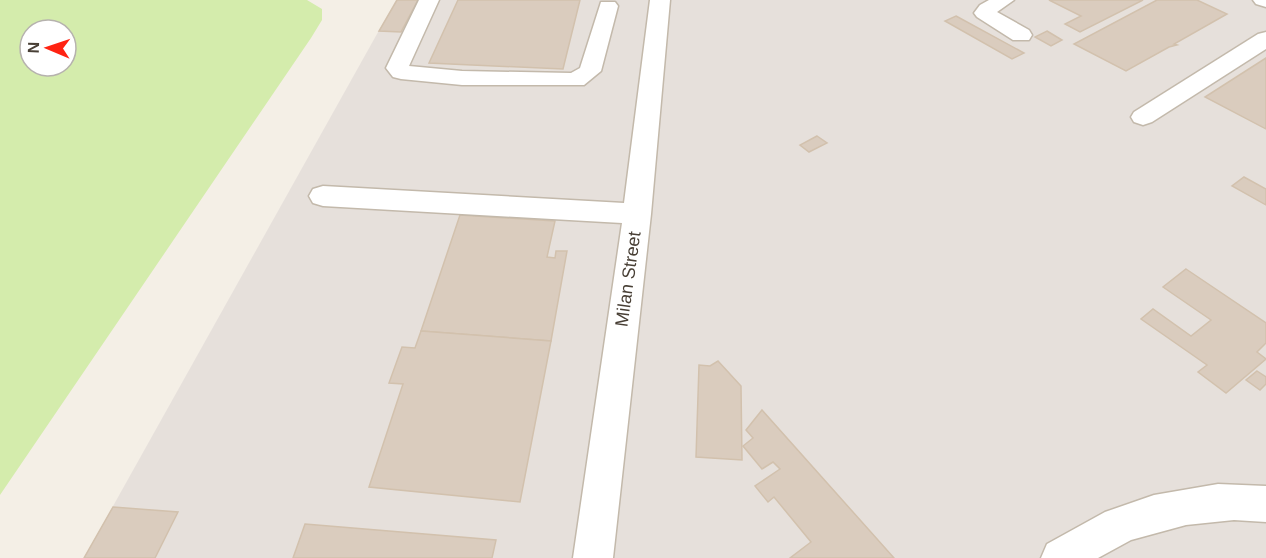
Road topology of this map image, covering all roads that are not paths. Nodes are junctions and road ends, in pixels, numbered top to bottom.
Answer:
1 (429, 0) edge
2 (660, 0) edge
3 (1004, 0) edge
4 (608, 6) dead end
5 (1021, 35) dead end
6 (1266, 39) edge
7 (1143, 117) dead end
8 (323, 196) dead end
9 (637, 214) junction
10 (1266, 504) edge
11 (594, 558) edge
12 (1061, 558) edge

1 - 4 street
2 - 9 street, Milan Street
3 - 5 street
6 - 7 street
8 - 9 street
9 - 11 street, Milan Street
10 - 12 street

